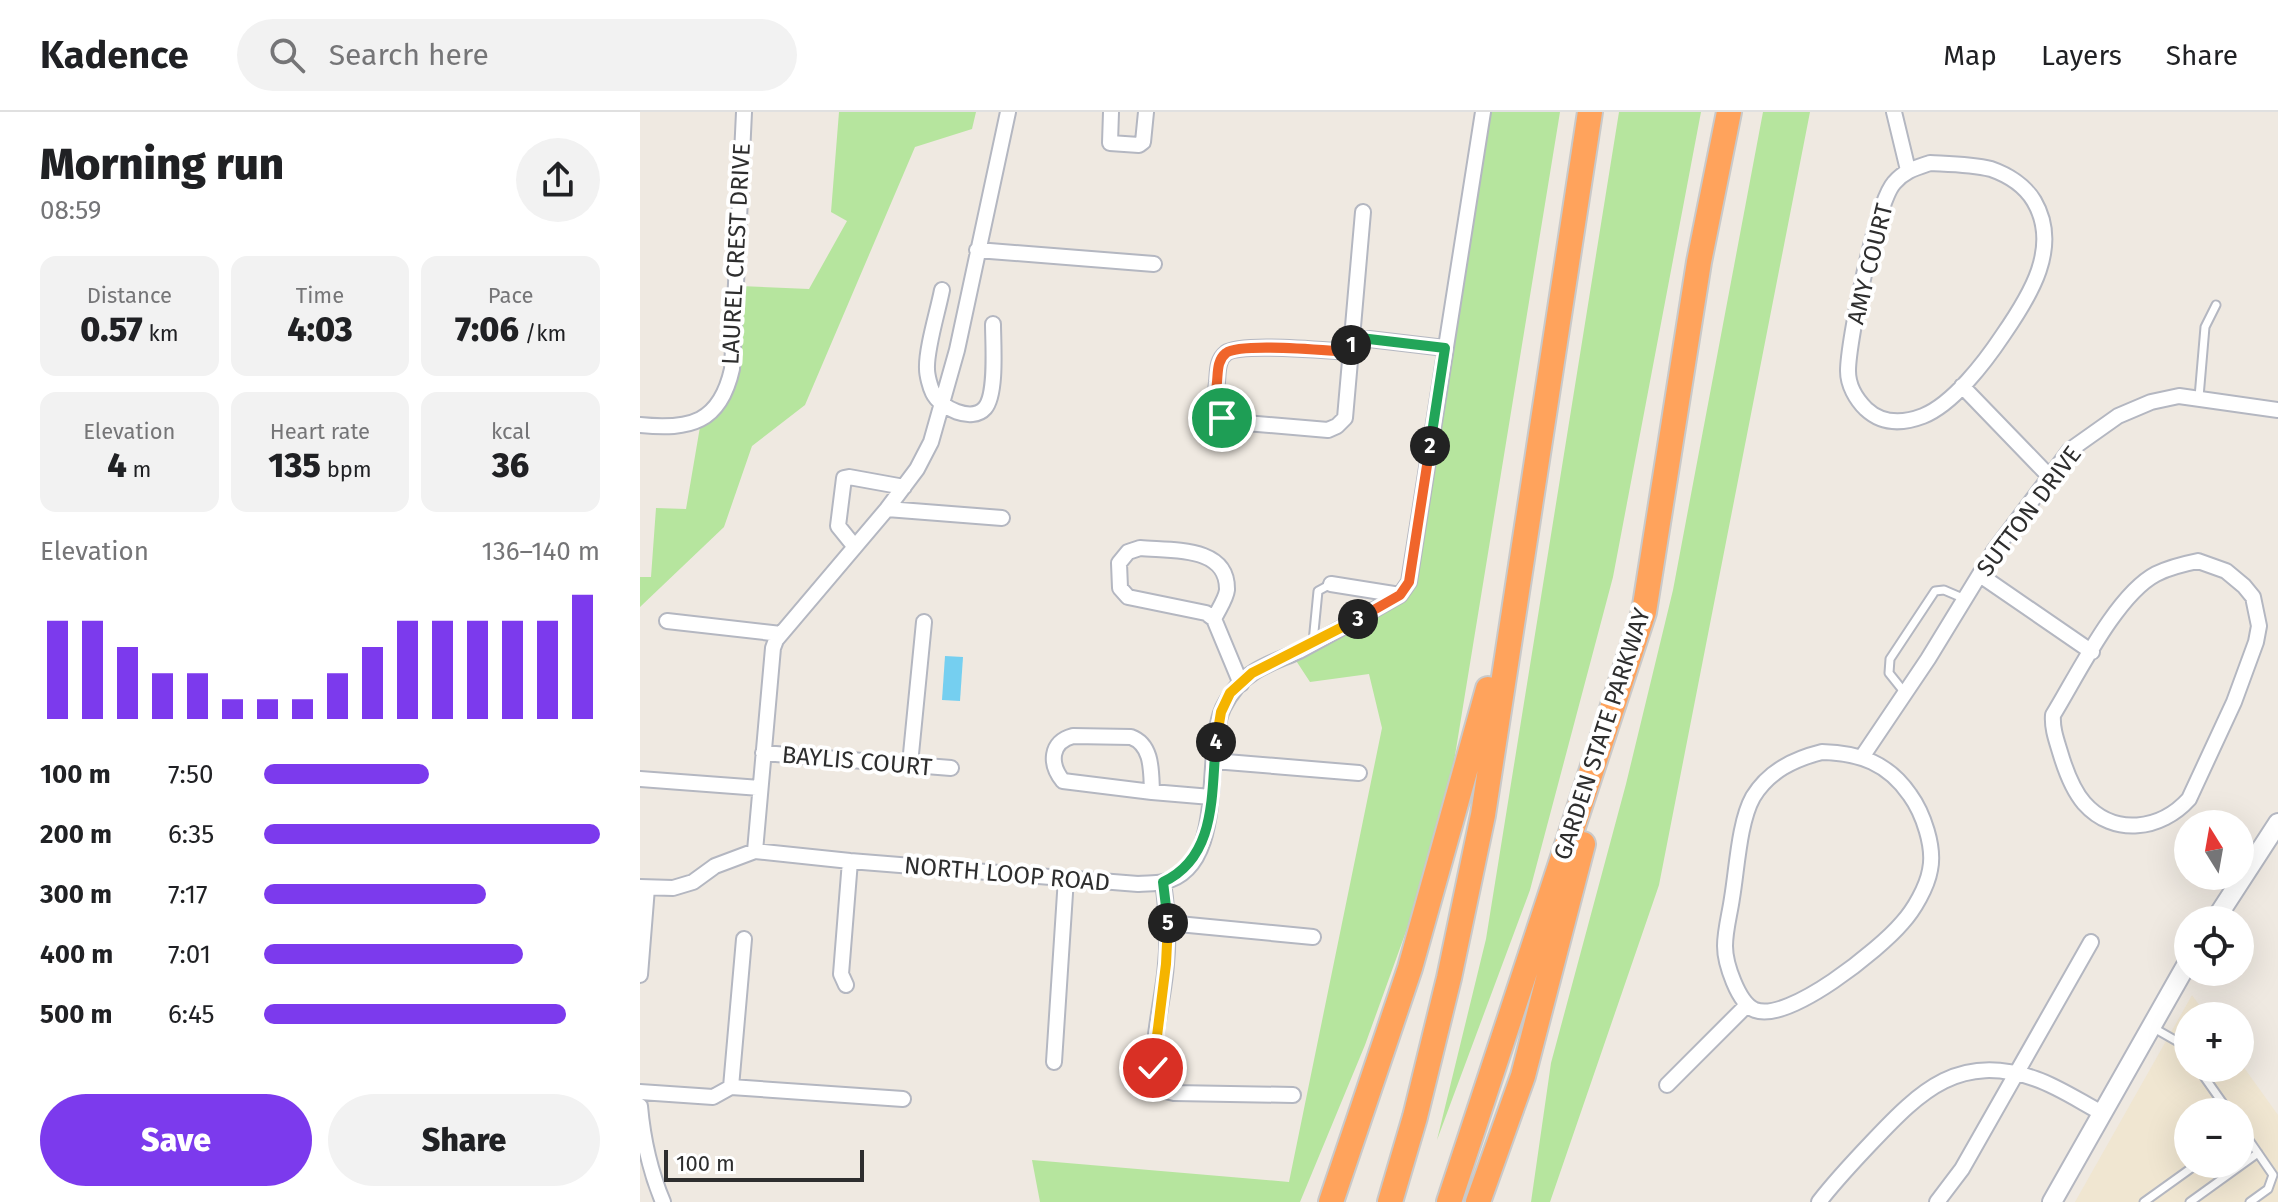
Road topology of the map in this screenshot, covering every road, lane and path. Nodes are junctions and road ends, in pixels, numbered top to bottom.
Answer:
1 (744, 112) edge
2 (1008, 112) edge
3 (1111, 112) edge
4 (1146, 112) edge
5 (1483, 112) edge
6 (1590, 112) edge
7 (1729, 112) edge
8 (1894, 112) edge
9 (1908, 170) junction
10 (1363, 212) dead end
11 (977, 250) junction
12 (1154, 264) dead end
13 (942, 290) dead end
14 (2216, 305) dead end
15 (993, 324) dead end
16 (1351, 344) junction
17 (1445, 348) junction
18 (1962, 386) junction
19 (2199, 397) junction
20 (943, 405) junction
21 (2278, 410) edge
22 (640, 425) edge
23 (2049, 476) junction
24 (904, 487) junction
25 (887, 509) junction
26 (1002, 518) dead end
27 (855, 547) junction
28 (1980, 575) junction
29 (1331, 584) joint
30 (1517, 586) junction
31 (1400, 595) junction
32 (1965, 599) junction
33 (1644, 612) junction
34 (1214, 619) junction
35 (667, 621) dead end
36 (924, 622) dead end
37 (781, 634) junction
38 (1313, 643) junction
39 (2092, 652) junction
40 (1241, 684) junction
41 (1905, 693) junction
42 (763, 753) junction
43 (1862, 757) junction
44 (1214, 761) junction
45 (910, 764) junction
46 (951, 768) dead end
47 (1359, 773) dead end
48 (640, 779) edge
49 (760, 788) junction
50 (1152, 792) junction
51 (1211, 797) junction
52 (2278, 823) edge
53 (755, 851) junction
54 (850, 861) junction
55 (1066, 878) junction
56 (1163, 882) junction
57 (644, 887) edge
58 (2224, 906) edge
59 (1168, 923) junction
60 (1313, 937) dead end
61 (744, 939) dead end
62 (641, 941) edge
63 (2091, 942) dead end
64 (640, 975) edge
65 (846, 985) dead end
66 (2174, 986) edge
67 (1747, 1005) junction
68 (2150, 1026) junction
69 (2174, 1040) edge
70 (1054, 1062) dead end
71 (2017, 1075) junction
72 (1667, 1085) dead end
73 (731, 1087) junction
74 (640, 1092) edge
75 (1293, 1095) dead end
76 (903, 1099) dead end
77 (640, 1106) edge
78 (2102, 1113) junction
79 (2254, 1148) edge
80 (2258, 1153) junction
81 (2275, 1177) edge
82 (2177, 1178) edge
83 (663, 1202) edge
84 (1331, 1202) edge
85 (1390, 1202) edge
86 (1449, 1202) edge
87 (1478, 1202) edge
88 (1819, 1202) edge
89 (1937, 1202) edge
90 (2052, 1202) edge
91 (2144, 1202) edge
92 (2190, 1202) edge
93 (2250, 1202) edge

1 - 22 street, LAUREL CREST DRIVE
2 - 11 street
3 - 4 street
5 - 17 street
6 - 30 highway
7 - 33 highway, GARDEN STATE PARKWAY
8 - 9 street
9 - 18 street, AMY COURT
9 - 18 street, AMY COURT
10 - 16 street
11 - 12 street
11 - 20 street
13 - 20 street
14 - 19 lane
15 - 20 street
16 - 16 street
16 - 17 street
17 - 31 street
18 - 23 street
19 - 21 street, SUTTON DRIVE
19 - 23 street, SUTTON DRIVE
20 - 24 street
23 - 28 street, SUTTON DRIVE
24 - 25 street
24 - 27 street
25 - 26 street
25 - 27 street
27 - 37 street
28 - 32 street, SUTTON DRIVE
28 - 39 street
29 - 31 street
29 - 38 lane
30 - 84 highway
30 - 85 highway
31 - 38 street
32 - 41 street, SUTTON DRIVE
32 - 41 lane
33 - 86 highway, GARDEN STATE PARKWAY
33 - 87 highway
34 - 34 street
34 - 40 street
35 - 37 street
36 - 45 street
37 - 42 street
38 - 40 street
39 - 39 street
40 - 44 street
41 - 43 street, SUTTON DRIVE
42 - 45 street, BAYLIS COURT
42 - 49 street
43 - 67 street
43 - 67 street
44 - 47 street
44 - 51 street
45 - 46 street, BAYLIS COURT
48 - 49 street
49 - 53 street
50 - 50 street
50 - 51 street
51 - 56 street
52 - 58 main road
53 - 54 street, NORTH LOOP ROAD
53 - 57 street
54 - 55 street, NORTH LOOP ROAD
54 - 65 street
55 - 56 street, NORTH LOOP ROAD
55 - 70 street
56 - 59 street
57 - 62 street
59 - 60 street
59 - 75 street
61 - 73 street
62 - 64 street
63 - 71 street
66 - 68 main road
67 - 72 street
68 - 69 lane
68 - 78 main road
71 - 78 street
71 - 88 street
71 - 89 street
73 - 74 street
73 - 76 street
77 - 83 street
78 - 90 main road
79 - 80 lane
80 - 81 lane
80 - 92 lane
81 - 93 lane
82 - 91 lane

